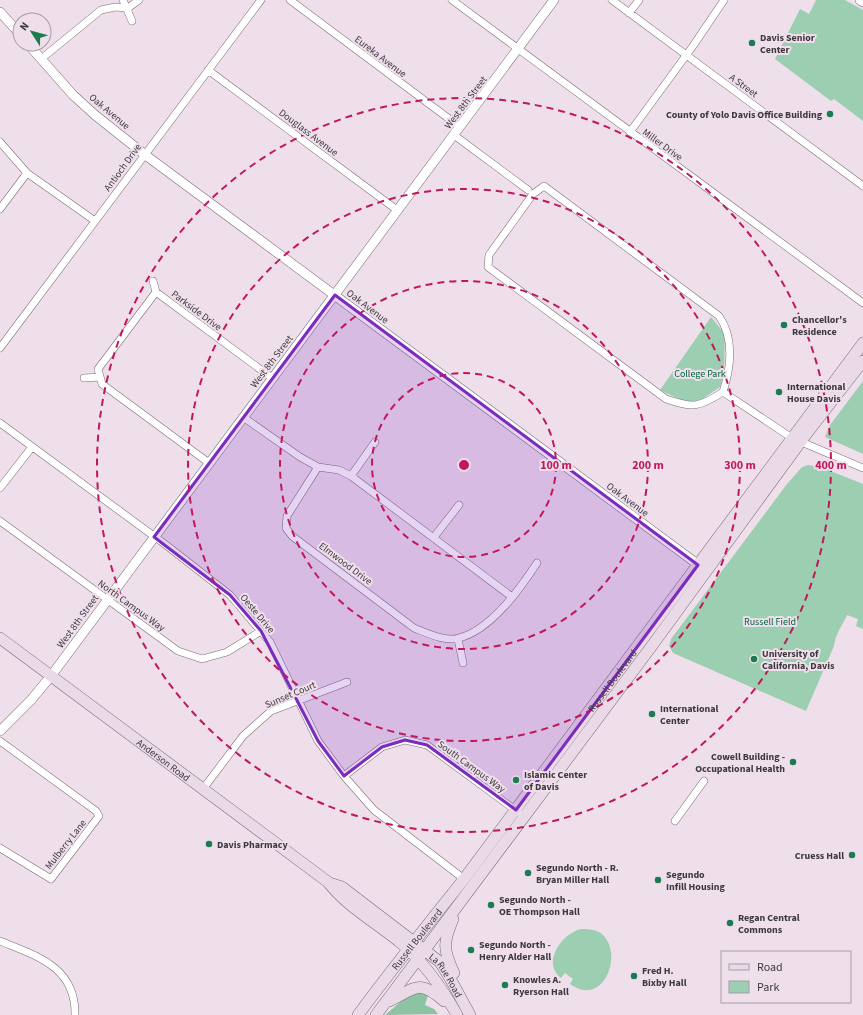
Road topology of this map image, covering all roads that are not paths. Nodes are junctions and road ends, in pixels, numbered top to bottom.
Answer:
1 (123, 0) edge
2 (139, 0) edge
3 (261, 0) edge
4 (290, 0) edge
5 (452, 0) edge
6 (554, 0) edge
7 (612, 0) edge
8 (638, 0) edge
9 (724, 0) edge
10 (860, 0) edge
11 (863, 2) edge
12 (128, 8) junction
13 (0, 12) edge
14 (629, 13) junction
15 (132, 21) dead end
16 (12, 25) edge
17 (518, 48) junction
18 (35, 52) edge
19 (686, 55) junction
20 (42, 59) junction
21 (208, 70) junction
22 (457, 131) junction
23 (630, 132) junction
24 (0, 142) edge
25 (144, 154) junction
26 (27, 173) junction
27 (863, 186) edge
28 (528, 190) dead end
29 (0, 209) edge
30 (397, 210) junction
31 (95, 221) junction
32 (153, 282) dead end
33 (156, 292) junction
34 (335, 295) junction
35 (863, 303) edge
36 (863, 343) edge
37 (0, 348) edge
38 (863, 361) edge
39 (100, 377) junction
40 (84, 378) dead end
41 (272, 378) junction
42 (723, 392) junction
43 (243, 417) junction
44 (0, 423) edge
45 (796, 440) junction
46 (376, 442) dead end
47 (32, 447) junction
48 (209, 463) junction
49 (318, 467) junction
50 (863, 468) edge
51 (351, 476) junction
52 (0, 488) edge
53 (459, 505) dead end
54 (0, 521) edge
55 (154, 537) junction
56 (434, 537) junction
57 (537, 563) dead end
58 (703, 568) junction
59 (512, 597) junction
60 (107, 599) junction
61 (656, 622) junction
62 (261, 630) junction
63 (0, 638) edge
64 (458, 638) junction
65 (651, 647) junction
66 (463, 663) dead end
67 (51, 676) junction
68 (347, 682) dead end
69 (298, 699) junction
70 (0, 731) edge
71 (0, 741) edge
72 (344, 776) junction
73 (704, 781) dead end
74 (203, 789) junction
75 (520, 813) junction
76 (675, 821) dead end
77 (0, 848) edge
78 (464, 879) junction
79 (330, 885) junction
80 (461, 901) junction
81 (0, 941) edge
82 (411, 945) junction
83 (425, 950) junction
84 (418, 959) junction
85 (385, 1003) junction
86 (455, 1013) edge
87 (75, 1015) edge
88 (358, 1015) edge
89 (376, 1015) edge
90 (470, 1015) edge

1 - 12 street
2 - 12 street
3 - 21 street, Antioch Drive
4 - 22 street, Eureka Avenue
5 - 17 street, Miller Drive
6 - 17 street, West 8th Street
7 - 14 street, A Street
8 - 14 street
9 - 19 street
10 - 11 street
12 - 15 street
12 - 20 street
13 - 16 street
14 - 19 street, A Street
17 - 22 street, West 8th Street
17 - 23 street, Miller Drive
18 - 20 street, Oak Avenue
19 - 23 street
19 - 27 street, A Street
20 - 25 street, Oak Avenue
21 - 25 street, Antioch Drive
21 - 30 street, Douglass Avenue
22 - 28 street, Eureka Avenue
22 - 30 street, West 8th Street
23 - 35 street, Miller Drive
24 - 26 street
25 - 31 street, Antioch Drive
25 - 34 street, Oak Avenue
26 - 29 street
26 - 31 street
30 - 34 street, West 8th Street
31 - 37 street, Antioch Drive
32 - 33 street
33 - 39 street, Parkside Drive
33 - 41 street, Parkside Drive
34 - 41 street, West 8th Street
34 - 58 street, Oak Avenue
36 - 45 main road, Russell Boulevard
38 - 45 main road, Russell Boulevard
39 - 40 street
39 - 48 street
41 - 43 street, West 8th Street
42 - 42 street
42 - 45 street
43 - 48 street, West 8th Street
43 - 49 street
44 - 47 street, Oeste Drive
45 - 50 street
45 - 58 main road, Russell Boulevard
46 - 51 street
47 - 52 street
47 - 55 street, Oeste Drive
48 - 55 street, West 8th Street
49 - 51 street
49 - 64 street, Elmwood Drive
51 - 56 street
53 - 56 street
54 - 60 street, North Campus Way
55 - 60 street, West 8th Street
55 - 62 street, Oeste Drive
56 - 59 street
57 - 59 street
58 - 61 main road, Russell Boulevard
58 - 65 main road, Russell Boulevard
59 - 64 street
60 - 62 street, North Campus Way
60 - 67 street, West 8th Street
61 - 65 main road
61 - 75 main road, Russell Boulevard
62 - 69 street, Oeste Drive
63 - 67 main road, Anderson Road
64 - 66 street
65 - 75 main road, Russell Boulevard
67 - 70 street, West 8th Street
67 - 74 main road, Anderson Road
68 - 69 street, Sunset Court
69 - 72 street, Oeste Drive
69 - 74 street, Sunset Court
71 - 77 street, Mulberry Lane
72 - 75 street, South Campus Way
72 - 78 street, Oeste Drive
73 - 76 street
74 - 79 main road, Anderson Road
75 - 78 main road, Russell Boulevard
75 - 80 main road, Russell Boulevard
78 - 82 main road, Russell Boulevard
79 - 82 main road, Anderson Road
79 - 82 main road
80 - 83 main road, Russell Boulevard
80 - 90 main road
81 - 87 street
82 - 83 main road, La Rue Road
82 - 84 main road, La Rue Road
82 - 88 main road, Russell Boulevard
83 - 84 main road, Russell Boulevard
83 - 90 main road, La Rue Road
84 - 85 main road, Russell Boulevard
84 - 86 main road, La Rue Road
85 - 86 main road
85 - 89 main road, Russell Boulevard

